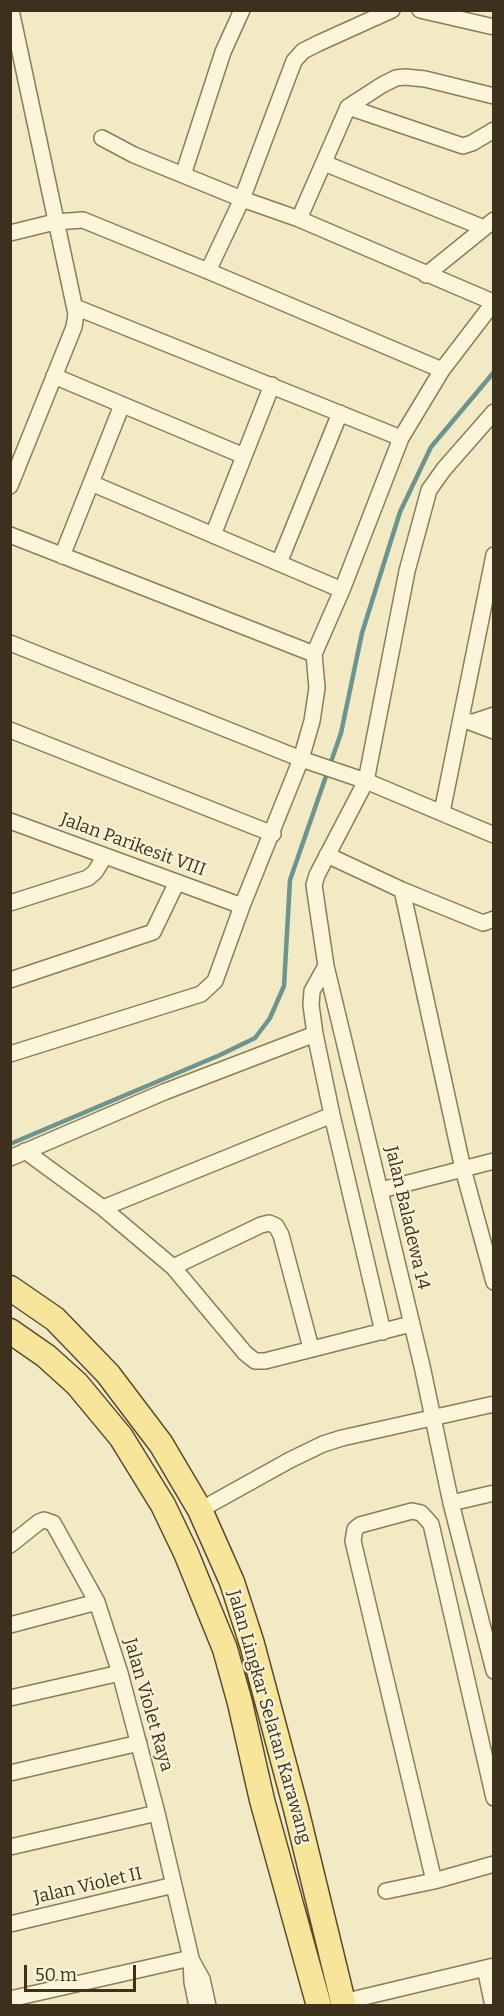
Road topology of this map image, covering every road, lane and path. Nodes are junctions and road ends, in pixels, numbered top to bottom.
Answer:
1 (11, 10) edge
2 (392, 10) edge
3 (420, 10) edge
4 (236, 11) edge
5 (494, 27) edge
6 (494, 96) edge
7 (348, 107) junction
8 (494, 130) edge
9 (102, 138) dead end
10 (324, 163) junction
11 (183, 175) junction
12 (242, 199) junction
13 (299, 219) junction
14 (55, 222) junction
15 (489, 224) edge
16 (10, 233) edge
17 (208, 271) junction
18 (426, 275) junction
19 (493, 302) edge
20 (75, 307) junction
21 (442, 370) junction
22 (54, 376) junction
23 (272, 385) junction
24 (122, 405) junction
25 (494, 412) edge
26 (340, 413) junction
27 (401, 438) junction
28 (244, 456) junction
29 (91, 483) junction
30 (10, 486) edge
31 (10, 535) edge
32 (213, 535) junction
33 (494, 555) edge
34 (62, 556) junction
35 (279, 563) junction
36 (342, 590) junction
37 (10, 643) edge
38 (314, 654) junction
39 (494, 715) edge
40 (467, 721) junction
41 (10, 730) edge
42 (494, 731) edge
43 (301, 759) junction
44 (366, 781) junction
45 (442, 812) junction
46 (10, 821) edge
47 (273, 834) junction
48 (494, 834) edge
49 (327, 855) junction
50 (105, 856) junction
51 (177, 882) junction
52 (402, 890) junction
53 (10, 903) edge
54 (242, 906) junction
55 (494, 919) edge
56 (326, 966) junction
57 (10, 980) edge
58 (315, 1034) junction
59 (10, 1054) edge
60 (332, 1115) junction
61 (25, 1151) junction
62 (10, 1158) edge
63 (494, 1161) edge
64 (463, 1169) junction
65 (381, 1190) junction
66 (103, 1208) junction
67 (487, 1232) edge
68 (173, 1267) junction
69 (494, 1282) edge
70 (10, 1288) edge
71 (411, 1324) junction
72 (10, 1331) edge
73 (383, 1332) junction
74 (311, 1348) junction
75 (494, 1404) edge
76 (434, 1418) junction
77 (494, 1493) edge
78 (450, 1503) junction
79 (200, 1510) junction
80 (10, 1545) edge
81 (97, 1602) junction
82 (10, 1625) edge
83 (494, 1671) edge
84 (120, 1674) junction
85 (10, 1698) edge
86 (139, 1743) junction
87 (10, 1773) edge
88 (494, 1798) edge
89 (157, 1813) junction
90 (10, 1847) edge
91 (494, 1864) edge
92 (434, 1881) junction
93 (174, 1885) junction
94 (386, 1891) dead end
95 (10, 1924) edge
96 (190, 1958) junction
97 (489, 1967) edge
98 (10, 1999) edge
99 (344, 2004) edge
100 (197, 2006) edge
101 (208, 2006) edge
102 (319, 2006) edge
103 (493, 2006) edge

1 - 14 street
2 - 12 street
3 - 5 street
4 - 11 street
6 - 7 street
7 - 8 street
7 - 10 street
9 - 11 street
10 - 13 street
10 - 15 street
11 - 12 street
12 - 13 street
12 - 17 street
13 - 18 street
14 - 16 street
14 - 17 street
14 - 20 street
15 - 18 street
17 - 21 street
18 - 19 street
19 - 21 street
20 - 22 street
20 - 23 street
21 - 27 street
22 - 24 street
22 - 30 street
23 - 26 street
23 - 28 street
24 - 28 street
24 - 29 street
25 - 44 street, Jalan Baladewa 14
26 - 27 street
26 - 35 street
27 - 36 street
28 - 32 street
29 - 32 street
29 - 34 street
31 - 34 street
32 - 35 street
33 - 40 street
34 - 38 street
35 - 36 street
36 - 38 street
37 - 43 street
38 - 43 street
39 - 40 street
40 - 42 street
40 - 45 street
41 - 47 street
43 - 44 street
43 - 47 street
44 - 45 street
44 - 49 street, Jalan Baladewa 14
45 - 48 street
46 - 50 street, Jalan Parikesit VIII
47 - 54 street
49 - 52 street
49 - 56 street, Jalan Baladewa 14
50 - 51 street, Jalan Parikesit VIII
50 - 53 street
51 - 54 street, Jalan Parikesit VIII
51 - 57 street
52 - 55 street
52 - 64 street
54 - 59 street
56 - 58 street
56 - 65 street, Jalan Baladewa 14
58 - 60 street
58 - 61 street
60 - 66 street
60 - 73 street
61 - 62 street
61 - 66 street
63 - 64 street
64 - 65 street
64 - 67 street
65 - 71 street, Jalan Baladewa 14
66 - 68 street
67 - 69 street
68 - 74 street
68 - 74 street
70 - 79 main road, Jalan Lingkar Selatan Karawang
71 - 73 street
71 - 76 street, Jalan Baladewa 14
72 - 102 main road, Jalan Lingkar Selatan Karawang
73 - 74 street
75 - 76 street
76 - 78 street, Jalan Baladewa 14
76 - 79 street
77 - 78 street
78 - 83 street, Jalan Baladewa 14
79 - 99 main road, Jalan Lingkar Selatan Karawang
80 - 81 street, Jalan Violet Raya
81 - 82 street
81 - 84 street, Jalan Violet Raya
84 - 85 street
84 - 86 street, Jalan Violet Raya
86 - 87 street
86 - 89 street, Jalan Violet Raya
88 - 92 street
89 - 90 street
89 - 93 street, Jalan Violet Raya
91 - 92 street
92 - 94 street
93 - 95 street, Jalan Violet II
93 - 96 street, Jalan Violet Raya
96 - 98 street
96 - 100 street, Jalan Violet Raya
96 - 101 street, Jalan Violet Raya
97 - 99 street
97 - 103 street

